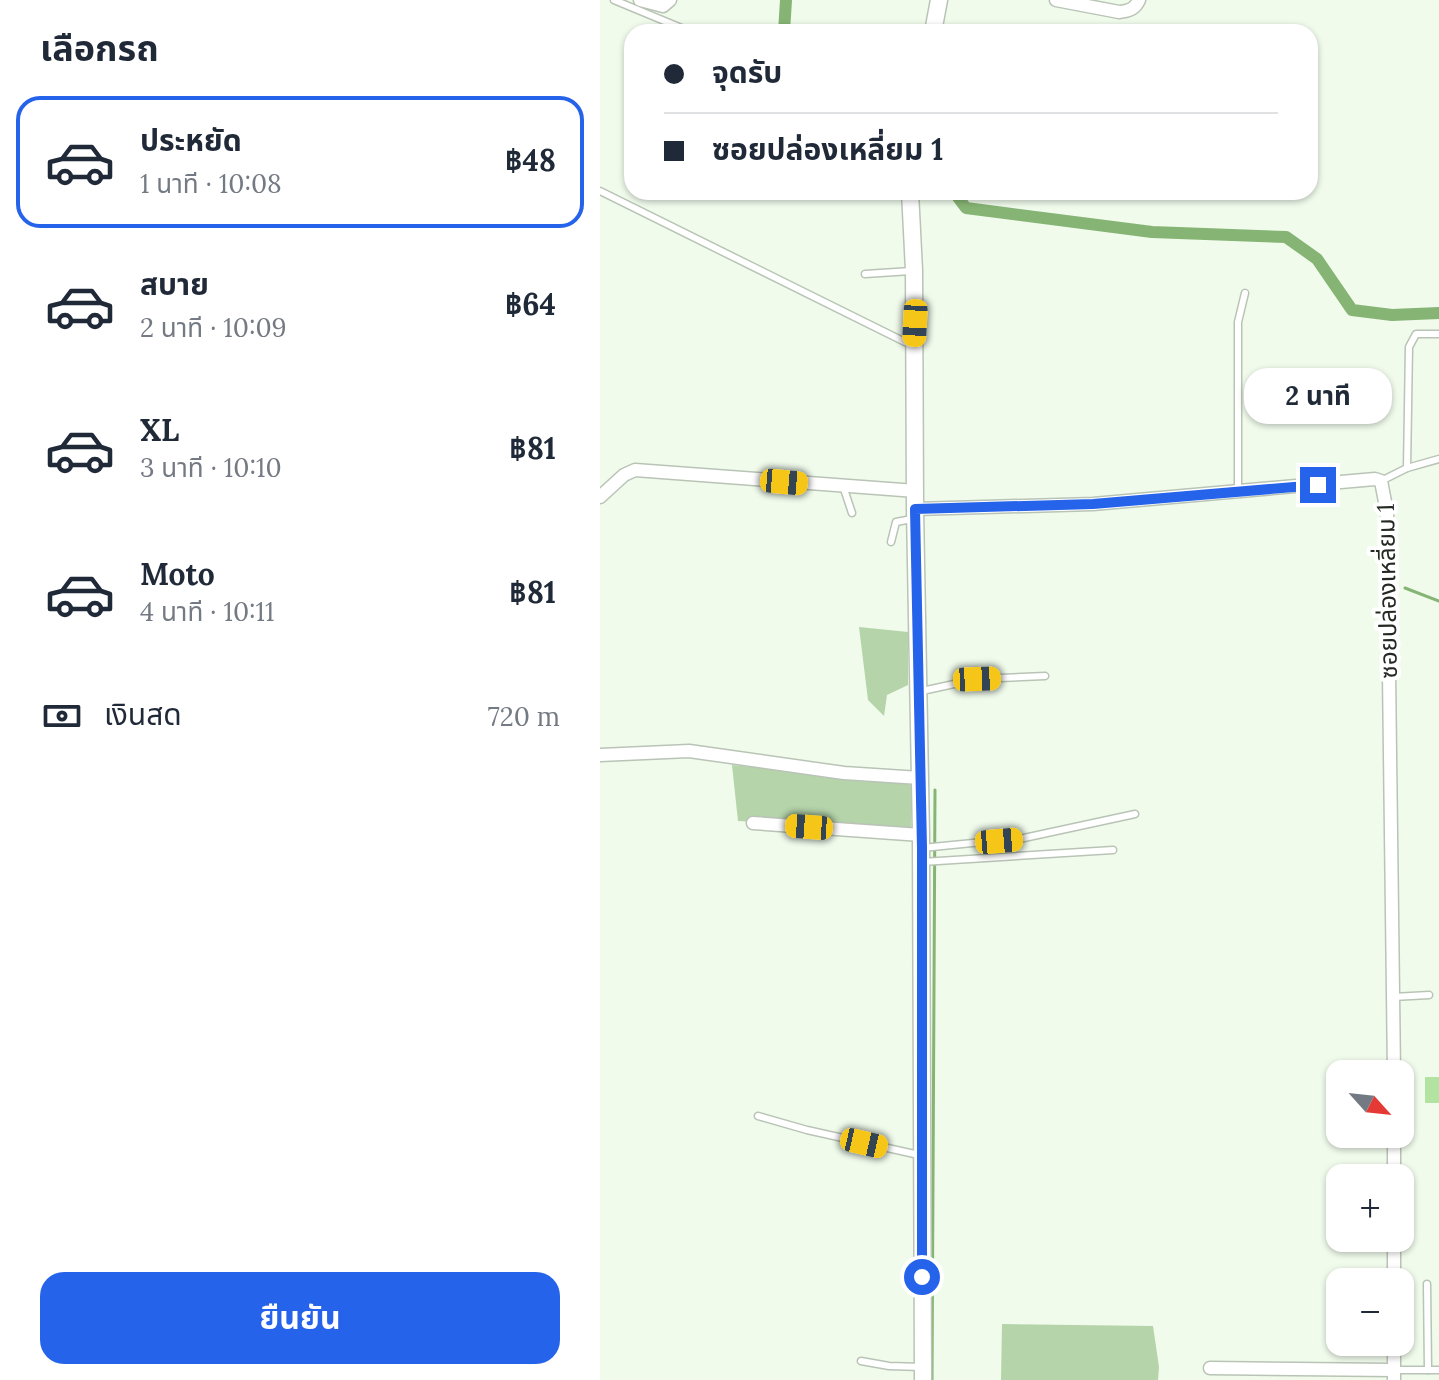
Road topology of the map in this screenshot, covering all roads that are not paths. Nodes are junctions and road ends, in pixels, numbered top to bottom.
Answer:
1 (614, 0) edge
2 (640, 0) edge
3 (670, 0) edge
4 (939, 0) edge
5 (1056, 0) edge
6 (1139, 0) edge
7 (672, 24) edge
8 (934, 24) edge
9 (600, 191) edge
10 (910, 200) edge
11 (914, 270) junction
12 (865, 274) dead end
13 (1245, 293) dead end
14 (1439, 334) edge
15 (914, 346) junction
16 (1439, 459) edge
17 (1407, 468) junction
18 (1381, 481) junction
19 (843, 486) junction
20 (916, 491) junction
21 (1238, 493) junction
22 (600, 497) edge
23 (852, 513) dead end
24 (915, 514) junction
25 (891, 542) dead end
26 (1045, 676) dead end
27 (919, 691) junction
28 (600, 755) edge
29 (920, 778) junction
30 (1135, 814) dead end
31 (753, 823) dead end
32 (922, 848) junction
33 (1113, 850) dead end
34 (1429, 995) dead end
35 (1393, 997) junction
36 (1394, 1060) edge
37 (758, 1116) dead end
38 (922, 1156) junction
39 (1427, 1284) dead end
40 (861, 1361) dead end
41 (1210, 1368) dead end
42 (1428, 1370) junction
43 (1439, 1370) edge
44 (922, 1374) edge
45 (1394, 1375) edge

1 - 7 lane
2 - 3 street
4 - 8 street
5 - 6 street
9 - 15 lane
10 - 11 street
11 - 12 lane
11 - 15 street
13 - 21 lane
14 - 17 lane
15 - 20 street
16 - 17 lane
17 - 18 lane
18 - 21 street, ซอยปล่องเหลี่ยม 1
18 - 35 street, ซอยปล่องเหลี่ยม 1
19 - 20 street
19 - 22 street
19 - 23 lane
20 - 24 street
21 - 24 street, ซอยปล่องเหลี่ยม 1
24 - 25 lane
24 - 27 street
26 - 27 lane
27 - 29 street
28 - 29 street
29 - 32 street
30 - 32 lane
31 - 32 street
32 - 33 lane
32 - 38 street
34 - 35 lane
35 - 36 street, ซอยปล่องเหลี่ยม 1
37 - 38 lane
38 - 44 street
39 - 42 lane
40 - 44 lane
41 - 45 street
42 - 43 lane
42 - 45 lane

